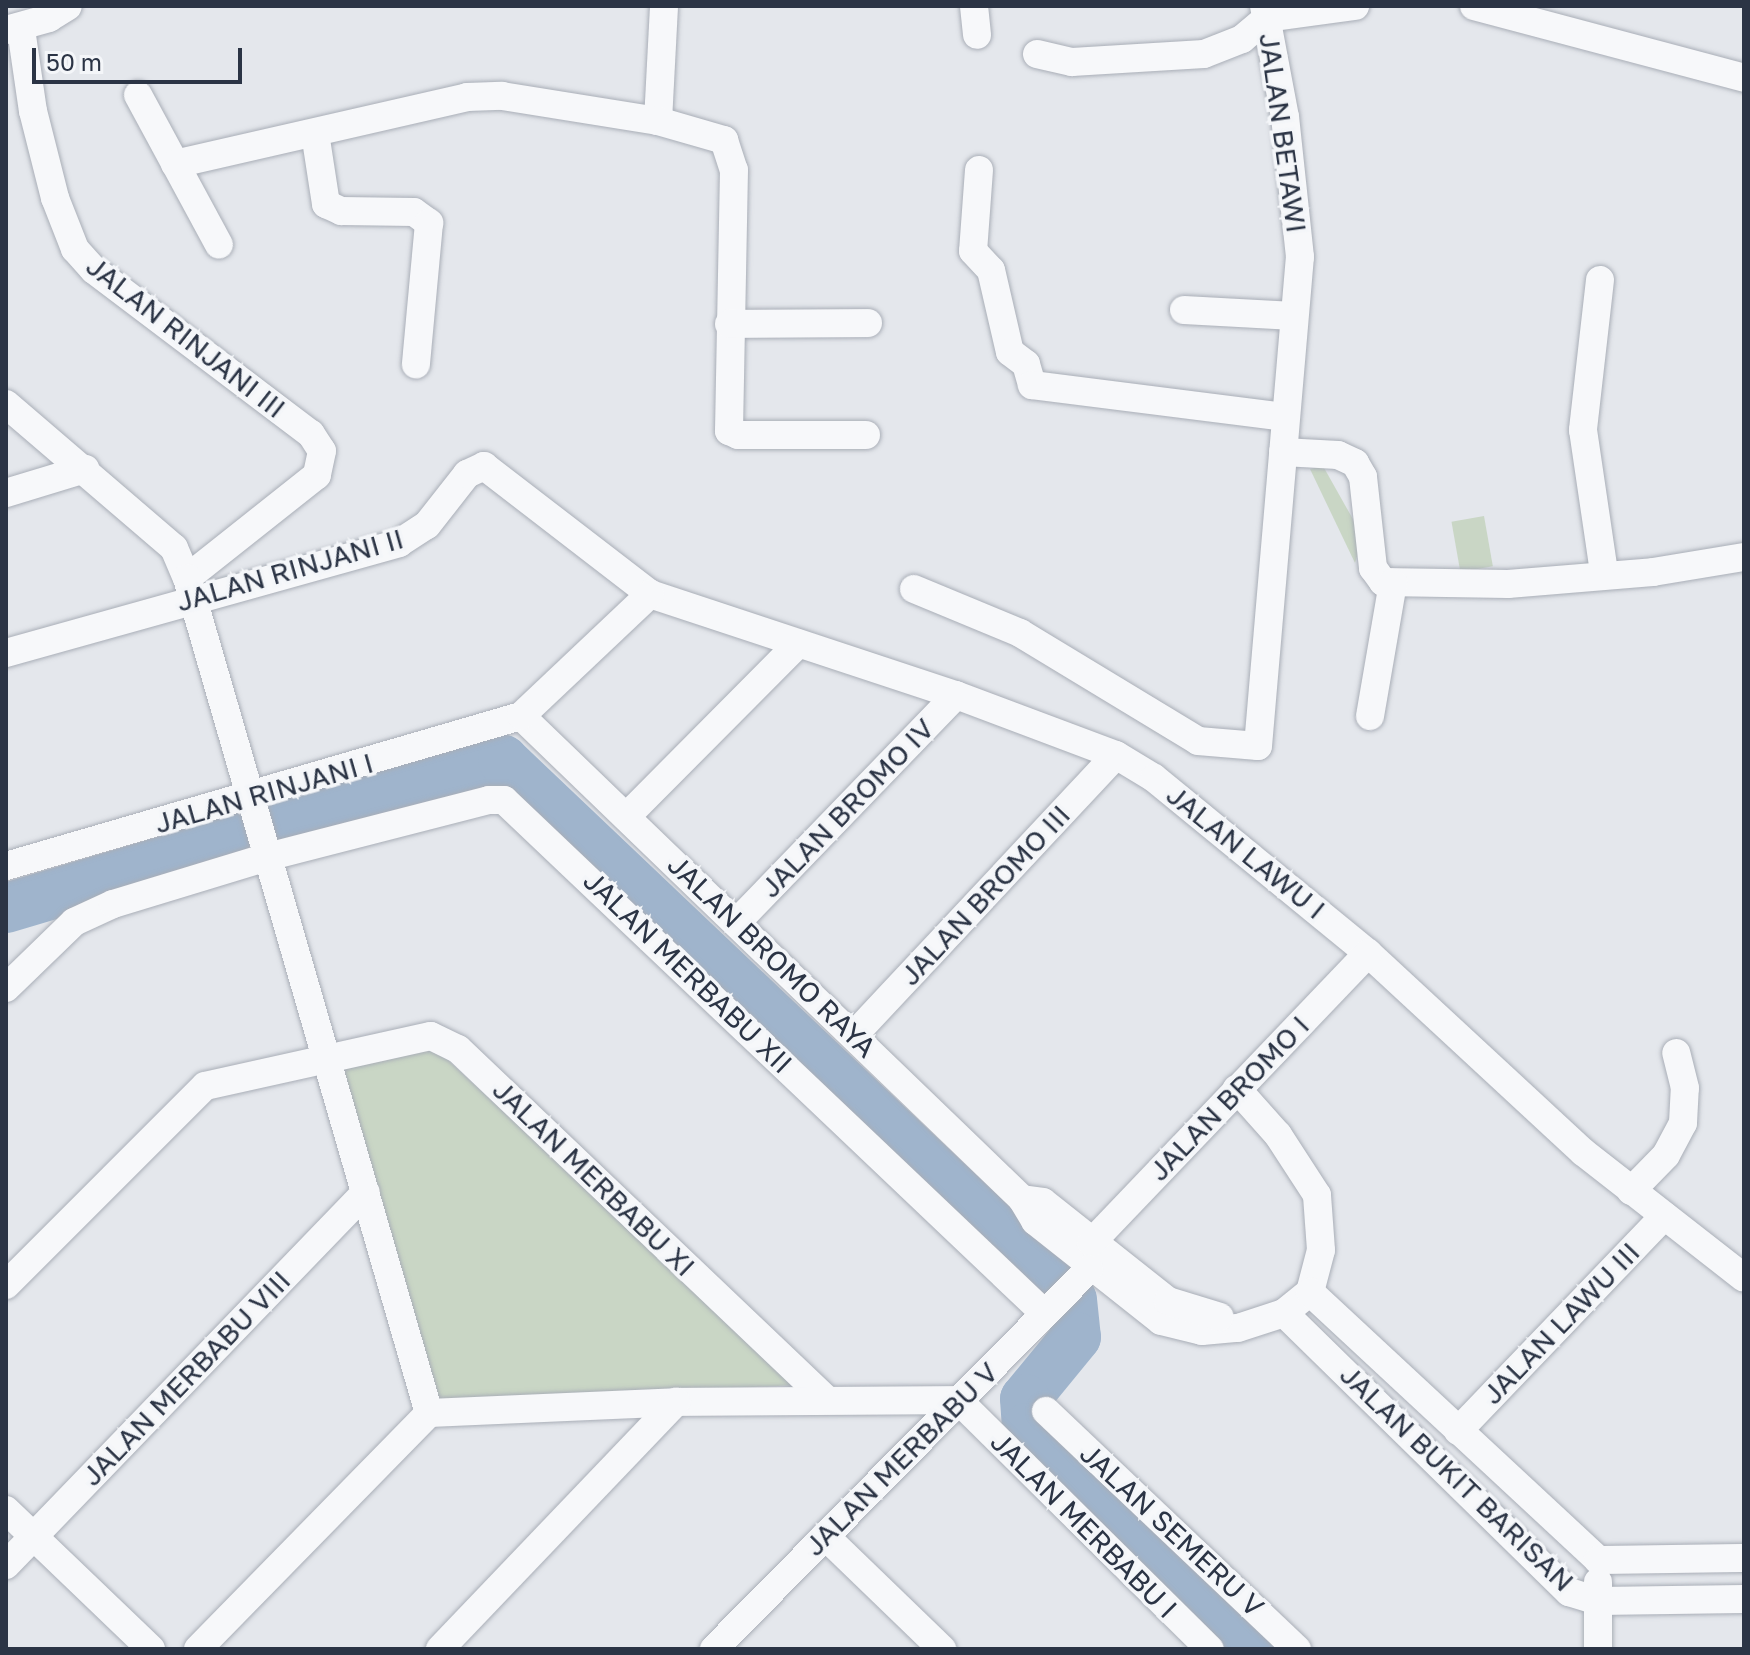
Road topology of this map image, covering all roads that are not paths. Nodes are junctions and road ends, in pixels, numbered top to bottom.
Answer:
1 (68, 6) edge
2 (664, 6) edge
3 (974, 6) edge
4 (1355, 6) edge
5 (1474, 6) edge
6 (1266, 12) edge
7 (14, 29) edge
8 (977, 35) dead end
9 (1037, 54) dead end
10 (1744, 78) edge
11 (138, 95) dead end
12 (658, 121) junction
13 (315, 133) junction
14 (175, 164) junction
15 (979, 170) dead end
16 (219, 245) dead end
17 (1600, 280) dead end
18 (1184, 310) dead end
19 (1294, 316) junction
20 (868, 323) dead end
21 (729, 324) junction
22 (416, 364) dead end
23 (6, 404) edge
24 (1284, 417) junction
25 (866, 435) dead end
26 (1283, 452) junction
27 (85, 469) junction
28 (6, 493) edge
29 (1744, 557) edge
30 (1604, 572) junction
31 (1393, 583) junction
32 (190, 588) junction
33 (914, 589) dead end
34 (650, 594) junction
35 (798, 644) junction
36 (6, 653) edge
37 (956, 695) junction
38 (521, 716) junction
39 (1370, 716) dead end
40 (1116, 755) junction
41 (256, 804) junction
42 (627, 816) junction
43 (269, 850) junction
44 (6, 866) edge
45 (738, 921) junction
46 (1368, 953) junction
47 (6, 988) edge
48 (854, 1035) junction
49 (1676, 1053) dead end
50 (328, 1056) junction
51 (1237, 1089) junction
52 (1631, 1191) junction
53 (366, 1192) junction
54 (1664, 1216) junction
55 (1086, 1263) junction
56 (1744, 1278) edge
57 (6, 1285) edge
58 (1310, 1292) junction
59 (1050, 1308) junction
60 (1271, 1318) junction
61 (827, 1400) junction
62 (958, 1400) junction
63 (676, 1402) junction
64 (1046, 1411) dead end
65 (429, 1413) junction
66 (1458, 1431) junction
67 (6, 1510) edge
68 (825, 1536) junction
69 (34, 1537) junction
70 (1744, 1558) edge
71 (1598, 1560) junction
72 (6, 1565) edge
73 (1744, 1599) edge
74 (1598, 1601) junction
75 (151, 1649) edge
76 (198, 1649) edge
77 (440, 1649) edge
78 (714, 1649) edge
79 (942, 1649) edge
80 (1210, 1649) edge
81 (1297, 1649) edge
82 (1598, 1649) edge

1 - 7 street
2 - 12 street
3 - 8 street
4 - 6 street
5 - 10 street
6 - 9 street
6 - 19 street, JALAN BETAWI
7 - 32 street, JALAN RINJANI III
11 - 14 street
12 - 13 street
12 - 21 street
13 - 14 street
13 - 22 street
14 - 16 street
15 - 24 street
17 - 30 street
18 - 19 street
19 - 24 street, JALAN BETAWI
20 - 21 street
21 - 25 street
23 - 27 street
24 - 26 street, JALAN BETAWI
26 - 31 street
26 - 33 street, JALAN BETAWI
27 - 28 street
27 - 32 street
29 - 30 street
30 - 31 street
31 - 39 street
32 - 34 street, JALAN RINJANI II
32 - 36 street, JALAN RINJANI II
32 - 41 street
34 - 35 street, JALAN LAWU I
34 - 38 street
35 - 37 street, JALAN LAWU I
35 - 42 street
37 - 40 street, JALAN LAWU I
37 - 45 street, JALAN BROMO IV
38 - 41 street, JALAN RINJANI I
38 - 42 street, JALAN BROMO RAYA
40 - 46 street, JALAN LAWU I
40 - 48 street, JALAN BROMO III
41 - 43 street
41 - 44 street, JALAN RINJANI I
42 - 45 street, JALAN BROMO RAYA
43 - 47 street, JALAN MERBABU XII
43 - 50 street
43 - 59 street, JALAN MERBABU XII
45 - 48 street, JALAN BROMO RAYA
46 - 51 street, JALAN BROMO I
46 - 52 street, JALAN LAWU I
48 - 55 street, JALAN BROMO RAYA
49 - 52 street
50 - 53 street
50 - 57 street, JALAN MERBABU XI
50 - 61 street, JALAN MERBABU XI
51 - 55 street, JALAN BROMO I
51 - 58 street
52 - 54 street, JALAN LAWU I
53 - 65 street
53 - 69 street, JALAN MERBABU VIII
54 - 56 street, JALAN LAWU I
54 - 66 street, JALAN LAWU III
55 - 59 street, JALAN MERBABU V
55 - 60 street, JALAN BROMO RAYA
58 - 60 street
58 - 66 street, JALAN BUKIT BARISAN
59 - 62 street, JALAN MERBABU V
60 - 74 street, JALAN BUKIT BARISAN
61 - 62 street
61 - 63 street
62 - 68 street, JALAN MERBABU V
62 - 80 street, JALAN MERBABU I
63 - 65 street
63 - 77 street
64 - 81 street, JALAN SEMERU V
65 - 76 street
66 - 71 street, JALAN BUKIT BARISAN
67 - 69 street
68 - 78 street, JALAN MERBABU V
68 - 79 street
69 - 72 street, JALAN MERBABU VIII
69 - 75 street
70 - 71 street, JALAN BUKIT BARISAN
71 - 74 street
73 - 74 street, JALAN BUKIT BARISAN
74 - 82 street

